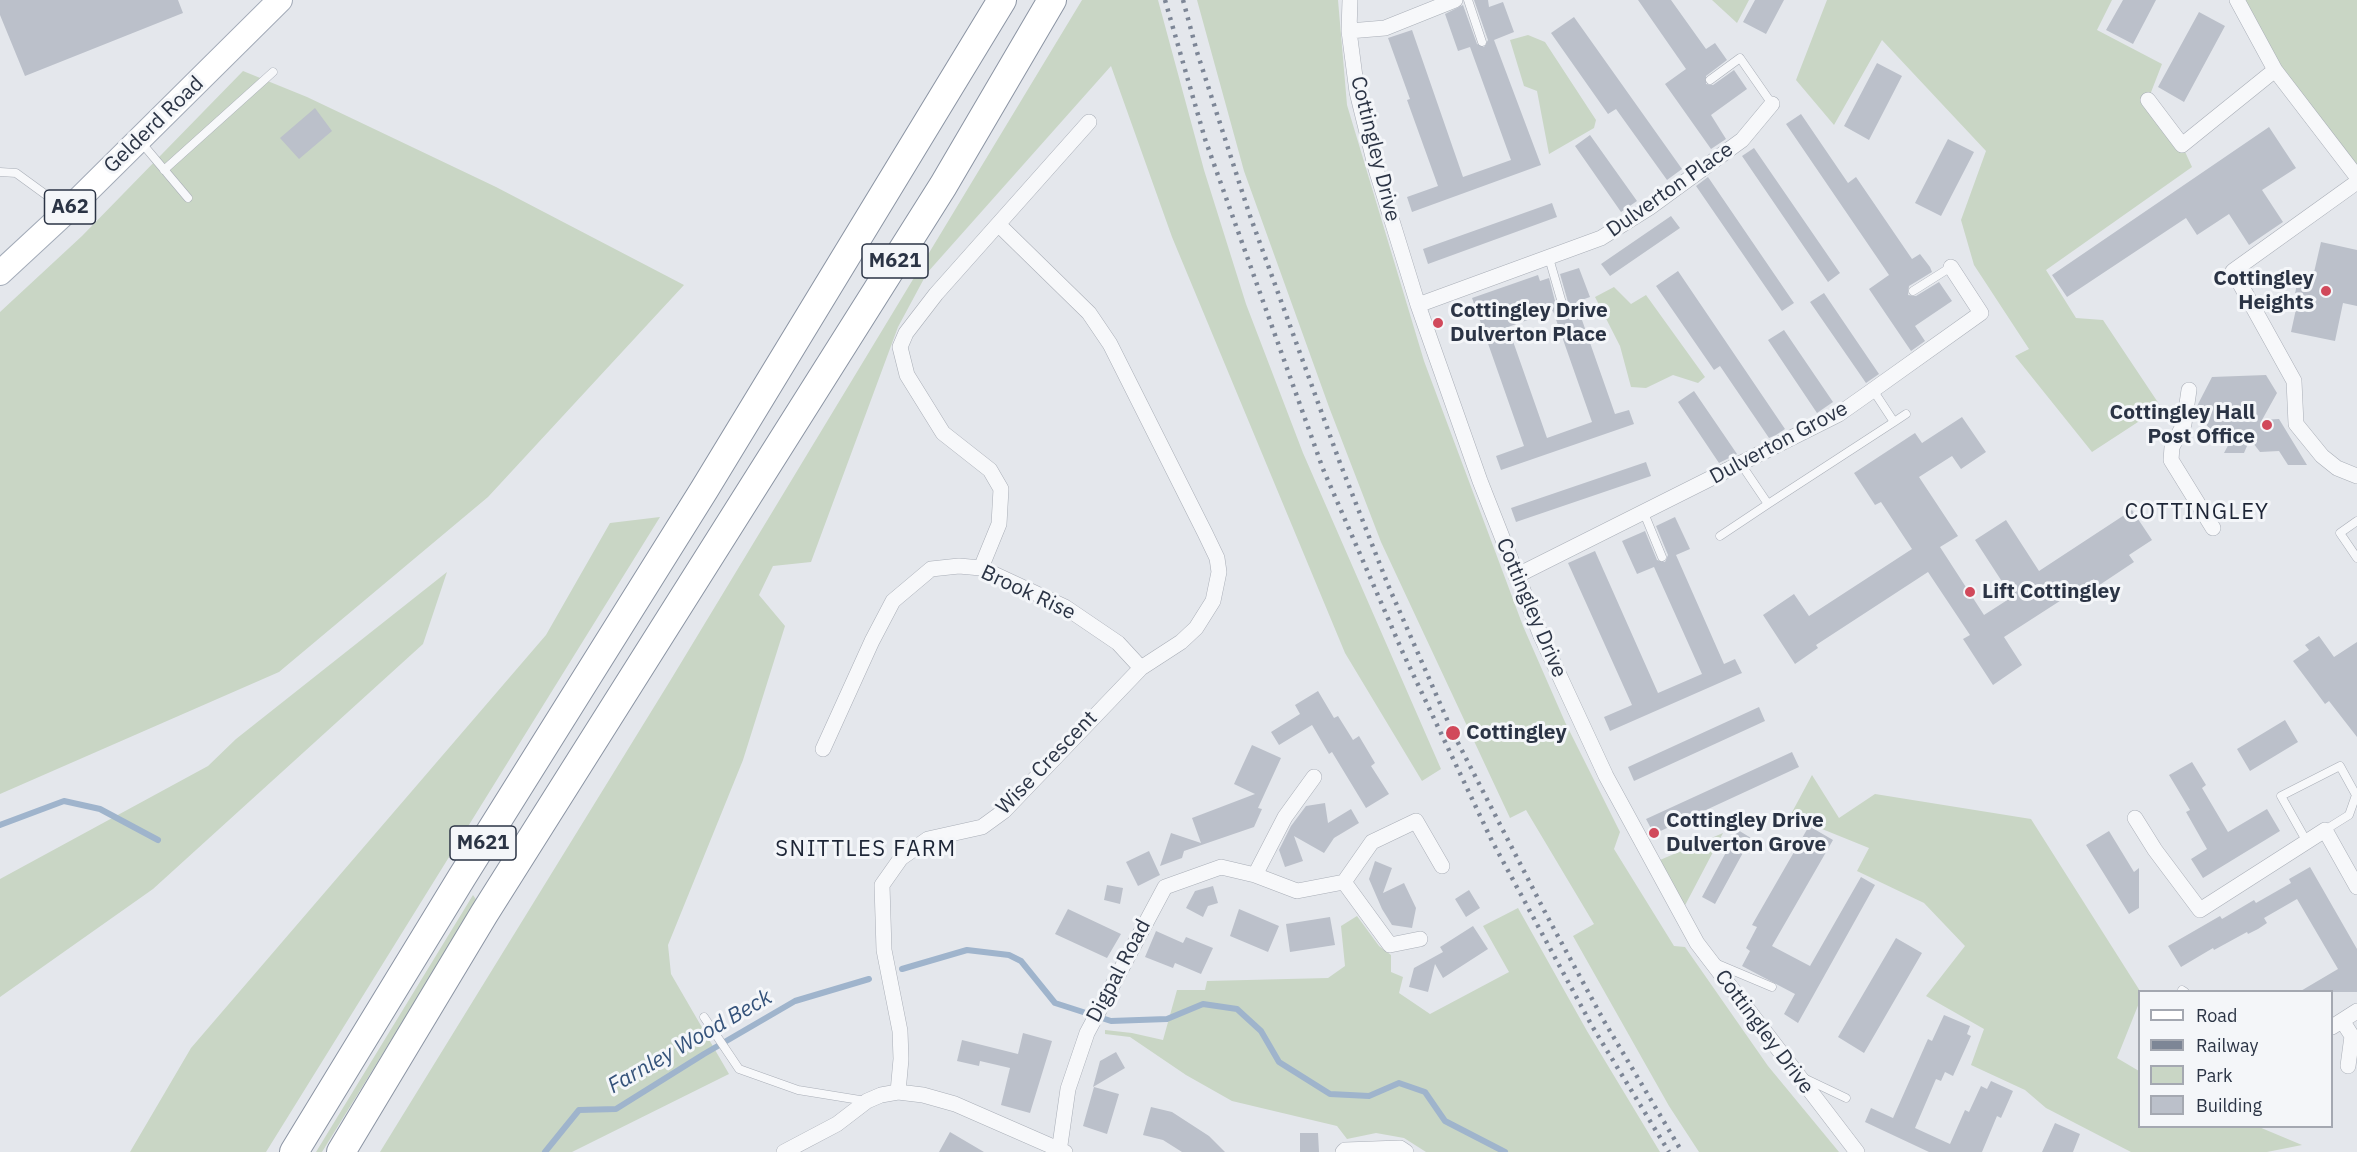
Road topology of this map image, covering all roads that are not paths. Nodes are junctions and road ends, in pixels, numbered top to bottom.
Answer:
1 (280, 0) edge
2 (1002, 0) edge
3 (1052, 0) edge
4 (1350, 0) edge
5 (1455, 0) edge
6 (1468, 0) edge
7 (2237, 0) edge
8 (1349, 32) junction
9 (1482, 42) dead end
10 (2275, 70) junction
11 (273, 72) dead end
12 (1710, 80) dead end
13 (2148, 100) dead end
14 (1772, 104) joint
15 (1089, 122) dead end
16 (139, 140) junction
17 (164, 170) junction
18 (0, 172) edge
19 (2357, 180) edge
20 (188, 198) dead end
21 (68, 210) junction
22 (999, 225) junction
23 (1549, 258) junction
24 (1951, 267) joint
25 (0, 273) edge
26 (1913, 291) dead end
27 (1562, 303) dead end
28 (1418, 305) junction
29 (1873, 390) junction
30 (2188, 390) dead end
31 (1906, 414) dead end
32 (1893, 422) junction
33 (1741, 464) junction
34 (2357, 476) edge
35 (1768, 504) junction
36 (1644, 513) junction
37 (2357, 521) edge
38 (2213, 528) dead end
39 (1720, 536) dead end
40 (1662, 557) dead end
41 (2357, 558) edge
42 (981, 568) junction
43 (1516, 576) junction
44 (1141, 668) junction
45 (824, 749) dead end
46 (1314, 777) dead end
47 (2135, 818) dead end
48 (2325, 830) junction
49 (2307, 842) junction
50 (1442, 866) dead end
51 (1256, 875) junction
52 (1344, 882) junction
53 (2357, 887) edge
54 (1420, 939) dead end
55 (1710, 961) junction
56 (1772, 987) dead end
57 (2357, 1011) edge
58 (704, 1017) dead end
59 (2337, 1024) edge
60 (2348, 1066) dead end
61 (1795, 1074) junction
62 (898, 1092) junction
63 (1846, 1098) dead end
64 (867, 1101) junction
65 (1061, 1151) edge
66 (294, 1152) edge
67 (342, 1152) edge
68 (784, 1152) edge
69 (1343, 1152) edge
70 (1406, 1152) edge
71 (1857, 1152) edge

1 - 16 main road, Gelderd Road / A62
2 - 66 highway, M621
3 - 67 highway, M621
4 - 8 street, Cottingley Drive
5 - 8 street
6 - 9 lane
7 - 10 street
8 - 28 street, Cottingley Drive
10 - 13 street
10 - 19 street
11 - 17 lane
12 - 14 lane
14 - 23 street, Dulverton Place
15 - 22 street
16 - 17 lane
16 - 21 main road, Gelderd Road / A62
17 - 20 lane
18 - 21 lane
19 - 34 street
21 - 25 main road, Gelderd Road / A62
22 - 42 street
22 - 44 street, Wise Crescent
23 - 27 lane
23 - 28 street, Dulverton Place
24 - 26 lane
24 - 29 street, Dulverton Grove
28 - 43 street, Cottingley Drive
29 - 32 lane
29 - 33 street, Dulverton Grove
30 - 38 street
31 - 32 lane
32 - 35 lane
33 - 35 lane
33 - 36 street, Dulverton Grove
35 - 39 lane
36 - 40 lane
36 - 43 street, Dulverton Grove
37 - 41 lane
42 - 44 street, Brook Rise
42 - 45 street, Brook Rise
43 - 55 street, Cottingley Drive
44 - 62 street, Wise Crescent
46 - 51 street
47 - 49 street
48 - 49 street
48 - 49 lane
48 - 53 street
50 - 52 street
51 - 52 street, Digpal Road
51 - 65 street, Digpal Road
52 - 54 street
55 - 56 lane
55 - 61 street, Cottingley Drive
57 - 59 street
58 - 64 lane
59 - 60 street
61 - 63 lane
61 - 71 street, Cottingley Drive
62 - 64 street
62 - 65 street
64 - 68 street
69 - 70 street

